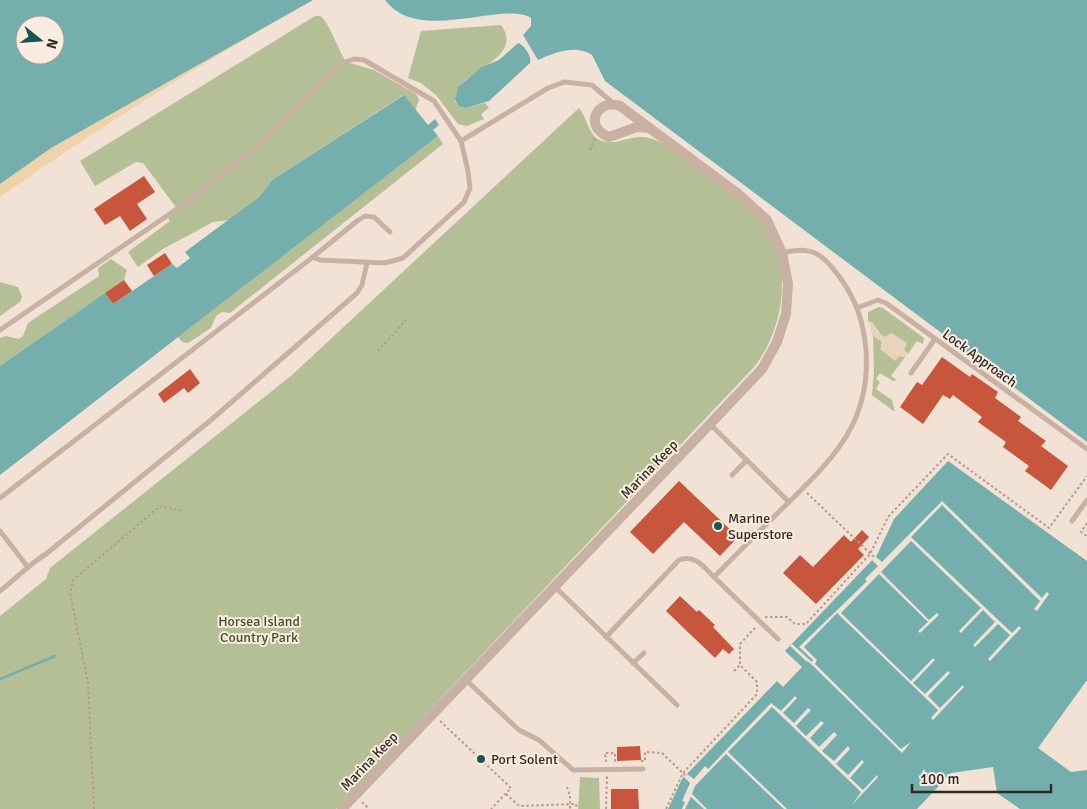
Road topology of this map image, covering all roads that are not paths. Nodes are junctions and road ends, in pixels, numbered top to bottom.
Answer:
1 (614, 104) junction
2 (650, 128) junction
3 (461, 142) junction
4 (390, 232) dead end
5 (782, 253) junction
6 (313, 257) junction
7 (367, 263) junction
8 (857, 308) junction
9 (0, 330) edge
10 (935, 338) junction
11 (911, 373) dead end
12 (710, 424) junction
13 (1087, 450) edge
14 (746, 460) junction
15 (732, 475) dead end
16 (0, 498) edge
17 (1087, 500) edge
18 (789, 502) junction
19 (1072, 521) dead end
20 (0, 531) edge
21 (27, 566) junction
22 (714, 577) junction
23 (554, 587) junction
24 (0, 591) edge
25 (606, 637) junction
26 (778, 639) dead end
27 (644, 653) dead end
28 (633, 663) junction
29 (466, 680) junction
30 (677, 705) dead end
31 (642, 769) dead end
32 (342, 809) edge

1 - 2 street, Marina Keep
1 - 2 street
1 - 3 lane
2 - 5 street, Marina Keep
3 - 7 lane
3 - 9 lane
4 - 6 lane
5 - 8 lane
5 - 12 street, Marina Keep
6 - 7 lane
6 - 16 lane
7 - 21 lane
8 - 10 lane, Lock Approach
8 - 18 lane
10 - 11 lane
10 - 13 lane, Lock Approach
12 - 14 lane
12 - 23 street, Marina Keep
14 - 15 lane
14 - 18 lane
17 - 19 lane
18 - 22 lane
20 - 21 lane
21 - 24 lane
22 - 25 lane
22 - 26 lane
23 - 25 lane
23 - 29 street, Marina Keep
25 - 28 lane
27 - 28 lane
28 - 30 lane
29 - 31 lane
29 - 32 street, Marina Keep

